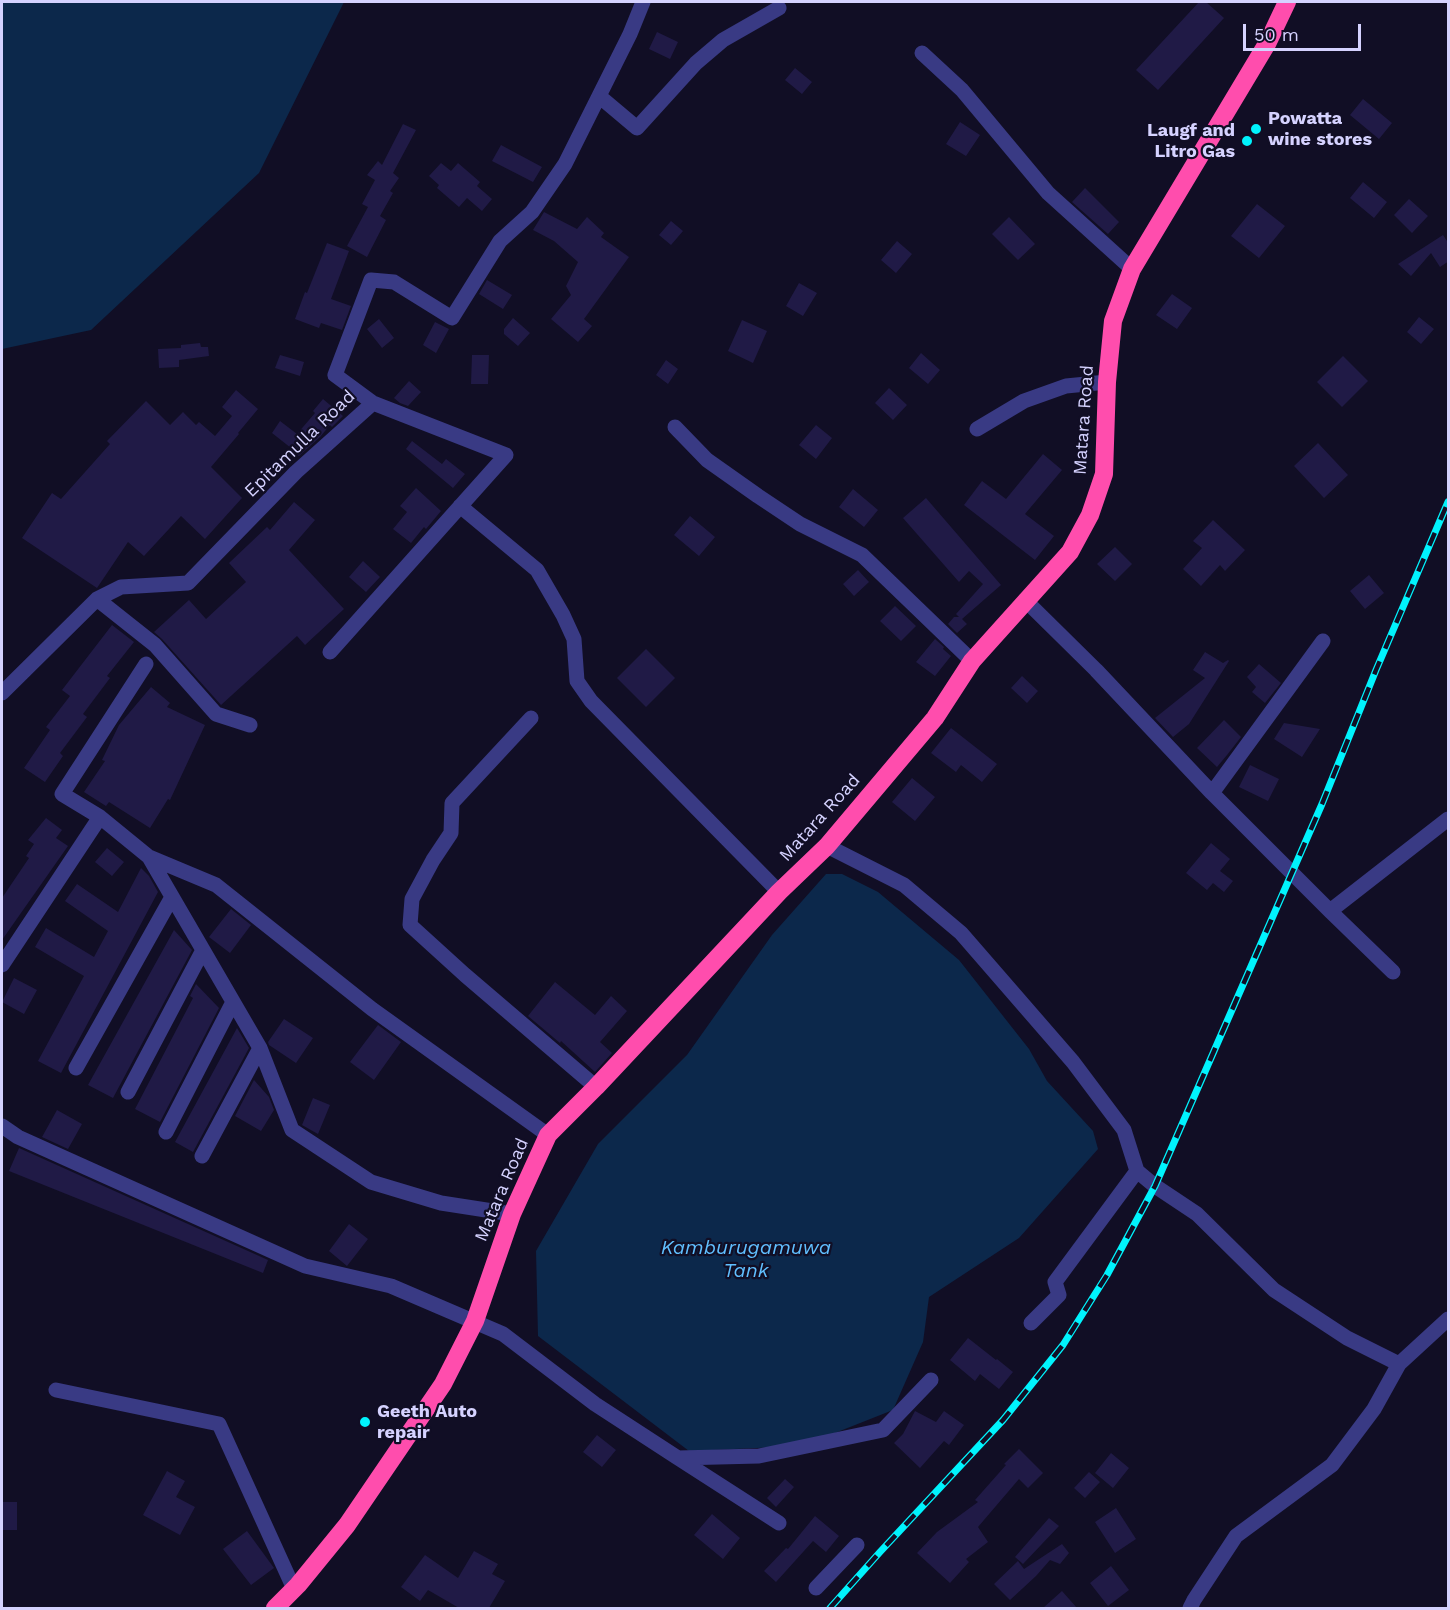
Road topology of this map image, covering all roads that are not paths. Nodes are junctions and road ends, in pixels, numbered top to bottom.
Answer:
1 (643, 2) edge
2 (1287, 2) edge
3 (779, 8) dead end
4 (922, 53) dead end
5 (599, 96) junction
6 (1132, 269) junction
7 (1107, 382) junction
8 (373, 403) junction
9 (675, 427) dead end
10 (977, 429) dead end
11 (460, 506) junction
12 (98, 599) junction
13 (1025, 600) junction
14 (1323, 641) dead end
15 (330, 652) dead end
16 (972, 661) junction
17 (146, 664) dead end
18 (2, 693) edge
19 (531, 718) dead end
20 (250, 725) dead end
21 (1212, 793) junction
22 (100, 817) junction
23 (1449, 819) edge
24 (827, 846) junction
25 (149, 856) junction
26 (779, 892) junction
27 (172, 897) junction
28 (1330, 911) junction
29 (203, 950) junction
30 (2, 965) edge
31 (1394, 972) dead end
32 (233, 1002) junction
33 (261, 1048) junction
34 (76, 1068) dead end
35 (596, 1087) junction
36 (128, 1092) dead end
37 (2, 1126) edge
38 (166, 1132) dead end
39 (548, 1135) junction
40 (202, 1156) dead end
41 (1137, 1171) junction
42 (512, 1214) junction
43 (1449, 1319) edge
44 (475, 1321) junction
45 (1031, 1323) dead end
46 (1399, 1364) junction
47 (931, 1380) dead end
48 (56, 1390) dead end
49 (678, 1458) junction
50 (779, 1523) dead end
51 (857, 1545) dead end
52 (816, 1588) dead end
53 (294, 1589) junction
54 (275, 1608) edge
55 (1190, 1608) edge

1 - 5 street, Epitamulla Road
2 - 6 highway, Matara Road
3 - 5 street
4 - 6 street
5 - 8 street, Epitamulla Road
6 - 7 highway, Matara Road
7 - 10 street
7 - 13 highway, Matara Road
8 - 11 street
8 - 12 street, Epitamulla Road
9 - 16 street
11 - 15 street
11 - 26 street
12 - 18 street, Epitamulla Road
12 - 20 street
13 - 16 highway, Matara Road
13 - 21 street
14 - 21 street
16 - 24 highway, Matara Road
17 - 22 street
19 - 35 street
21 - 28 street
22 - 25 street
22 - 30 street
23 - 28 street
24 - 26 highway, Matara Road
24 - 41 street
25 - 27 street
25 - 39 street
26 - 35 highway, Matara Road
27 - 29 street
27 - 34 street
28 - 31 street
29 - 32 street
29 - 36 street
32 - 33 street
32 - 38 street
33 - 40 street
33 - 42 street
35 - 39 highway, Matara Road
37 - 44 street
39 - 42 highway, Matara Road
41 - 45 street
41 - 46 street
42 - 44 highway, Matara Road
43 - 46 street
44 - 49 street
44 - 53 highway, Matara Road
46 - 55 street
47 - 49 street
48 - 53 street
49 - 50 street
51 - 52 street
53 - 54 highway, Matara Road

